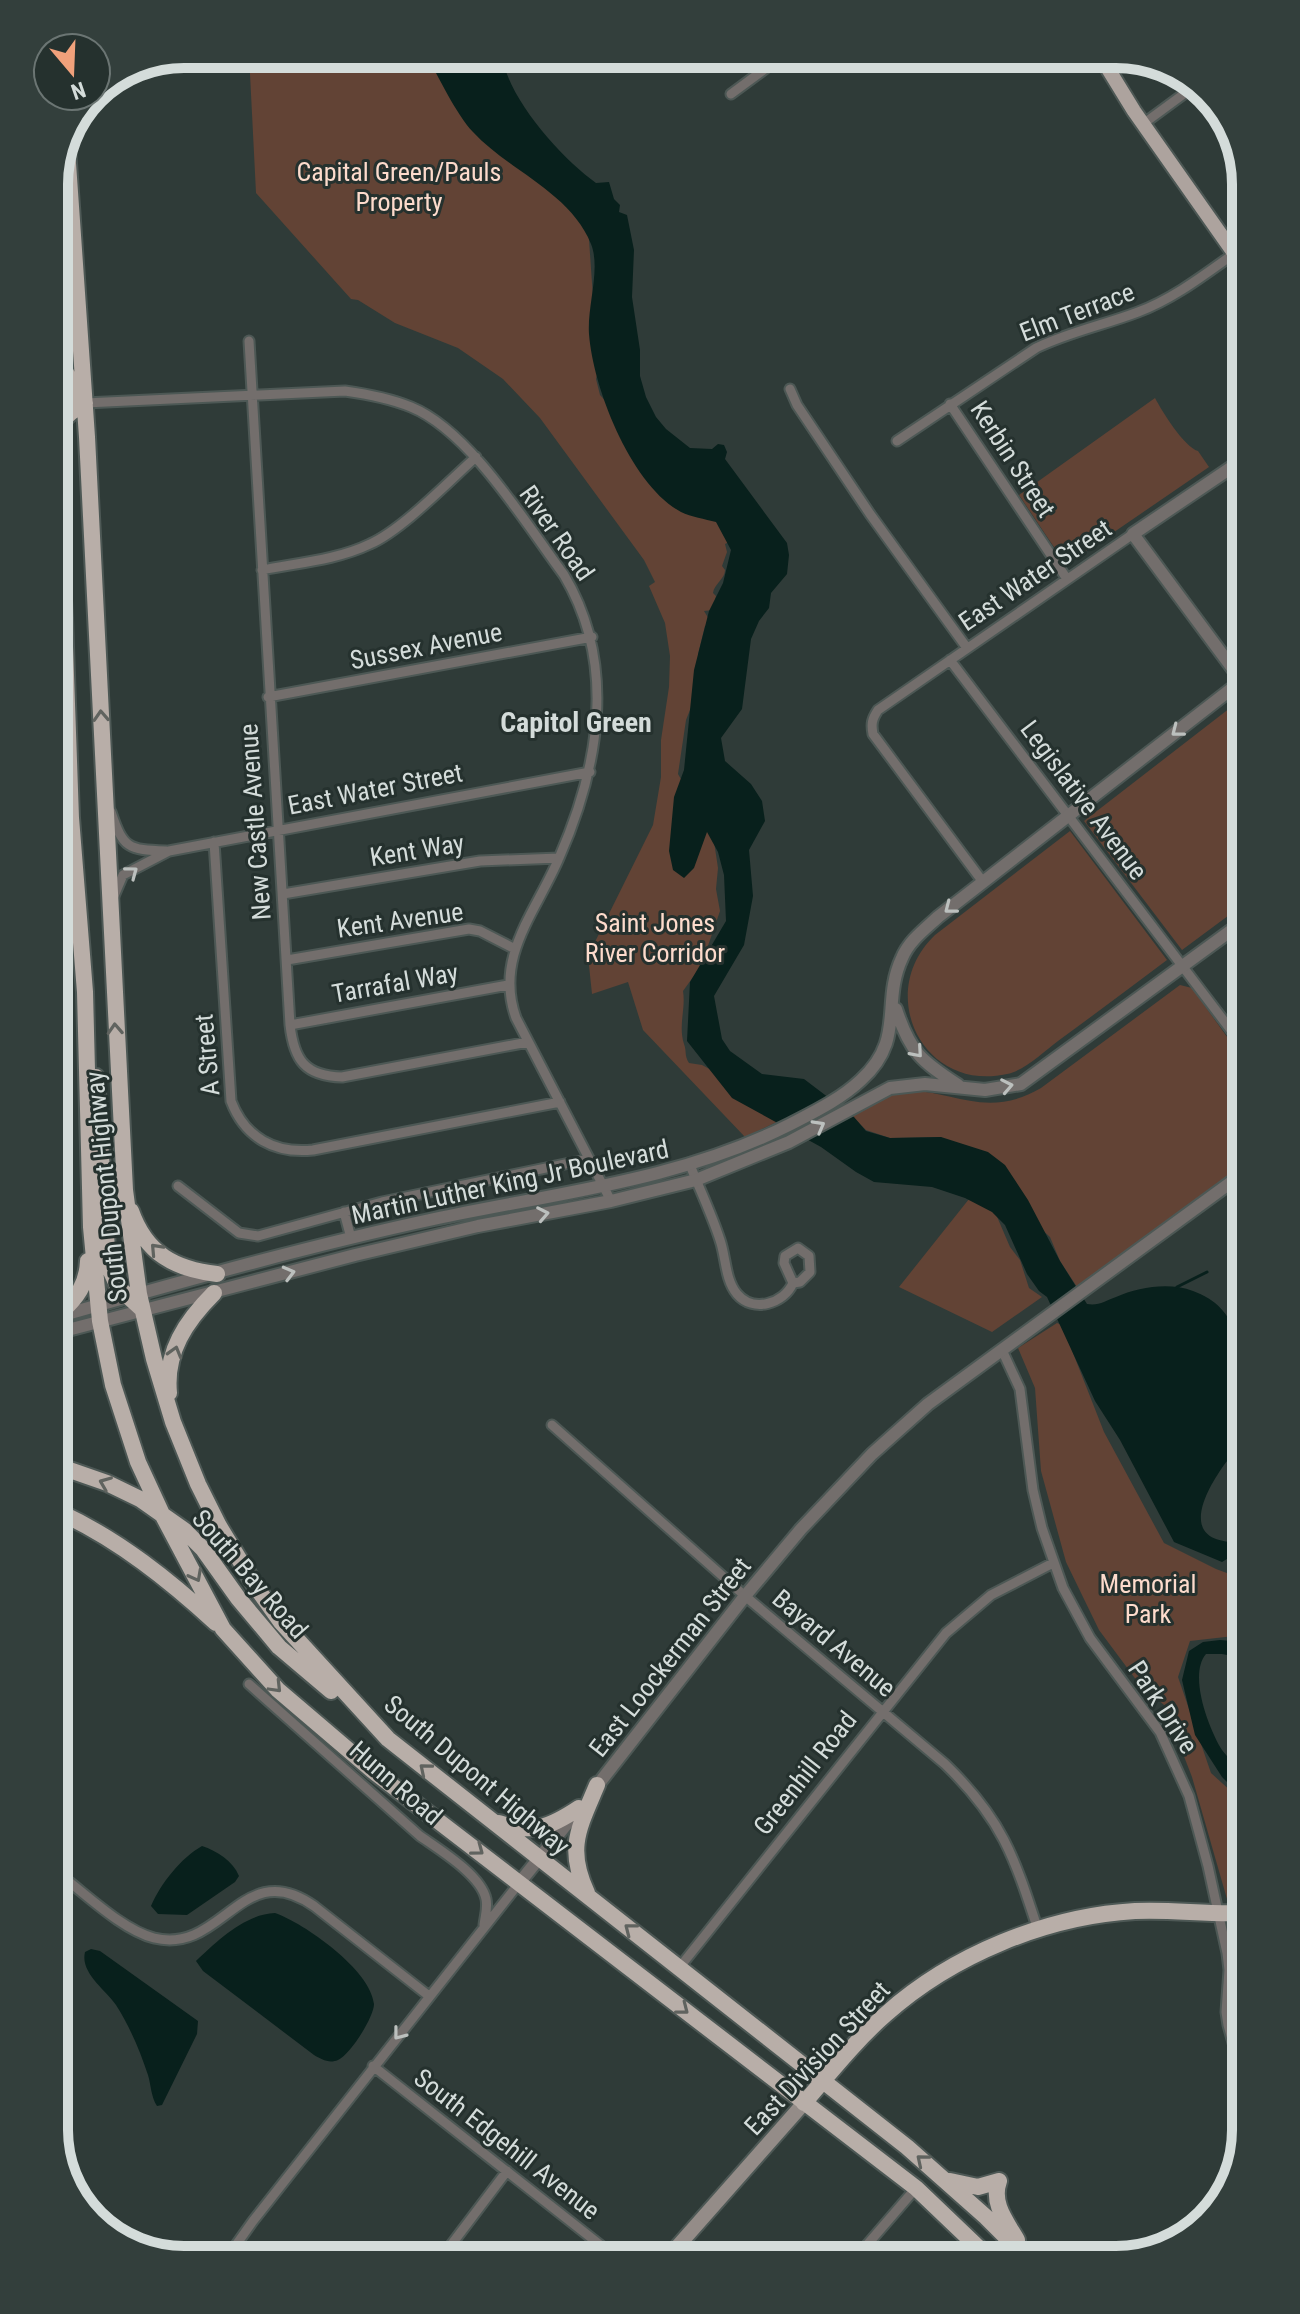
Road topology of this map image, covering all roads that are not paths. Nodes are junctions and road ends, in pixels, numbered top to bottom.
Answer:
1 (766, 68) edge
2 (1108, 68) edge
3 (1186, 92) edge
4 (731, 94) dead end
5 (1143, 124) junction
6 (69, 173) edge
7 (1232, 248) edge
8 (1232, 257) edge
9 (249, 341) dead end
10 (83, 375) junction
11 (68, 379) edge
12 (73, 389) junction
13 (790, 389) dead end
14 (253, 394) junction
15 (68, 396) edge
16 (85, 403) junction
17 (950, 404) junction
18 (68, 405) edge
19 (68, 415) edge
20 (87, 437) junction
21 (897, 441) dead end
22 (476, 457) junction
23 (1232, 467) edge
24 (1133, 534) junction
25 (262, 570) junction
26 (1067, 579) junction
27 (592, 637) junction
28 (967, 648) junction
29 (950, 660) junction
30 (1232, 668) edge
31 (1232, 688) edge
32 (268, 697) junction
33 (68, 732) edge
34 (590, 772) junction
35 (105, 794) junction
36 (1068, 815) junction
37 (277, 830) junction
38 (214, 842) junction
39 (169, 851) junction
40 (559, 858) junction
41 (983, 882) junction
42 (283, 894) junction
43 (110, 907) junction
44 (1232, 930) edge
45 (515, 949) junction
46 (287, 960) junction
47 (1183, 966) junction
48 (508, 985) junction
49 (85, 992) junction
50 (894, 1002) junction
51 (290, 1025) junction
52 (1232, 1031) edge
53 (528, 1042) junction
54 (961, 1087) junction
55 (560, 1102) junction
56 (589, 1159) junction
57 (690, 1165) junction
58 (696, 1180) junction
59 (1232, 1182) edge
60 (178, 1186) dead end
61 (605, 1186) junction
62 (125, 1190) junction
63 (611, 1201) junction
64 (90, 1208) junction
65 (344, 1212) junction
66 (351, 1238) junction
67 (217, 1274) junction
68 (793, 1283) dead end
69 (214, 1293) junction
70 (137, 1300) junction
71 (68, 1306) edge
72 (99, 1313) junction
73 (68, 1315) edge
74 (68, 1328) edge
75 (1002, 1350) junction
76 (173, 1422) junction
77 (552, 1425) dead end
78 (68, 1469) edge
79 (162, 1514) junction
80 (68, 1517) edge
81 (1053, 1563) junction
82 (745, 1596) junction
83 (223, 1629) junction
84 (249, 1684) dead end
85 (881, 1712) junction
86 (388, 1739) junction
87 (597, 1785) junction
88 (579, 1808) junction
89 (491, 1821) junction
90 (539, 1859) junction
91 (68, 1881) edge
92 (520, 1882) junction
93 (590, 1898) junction
94 (1219, 1914) junction
95 (1232, 1914) edge
96 (484, 1928) junction
97 (1038, 1930) junction
98 (1232, 1963) edge
99 (679, 1968) junction
100 (1229, 1970) junction
101 (427, 1998) junction
102 (1232, 2039) edge
103 (373, 2066) junction
104 (823, 2081) junction
105 (804, 2103) junction
106 (507, 2171) junction
107 (945, 2179) junction
108 (916, 2188) junction
109 (235, 2246) edge
110 (450, 2246) edge
111 (602, 2246) edge
112 (678, 2246) edge
113 (866, 2246) edge
114 (977, 2246) edge
115 (1017, 2246) edge
116 (1019, 2246) edge

1 - 4 street
2 - 5 main road
3 - 5 street
5 - 7 main road
6 - 10 highway, South Dupont Highway
8 - 17 street, Elm Terrace
9 - 14 street, New Castle Avenue
10 - 12 highway
10 - 16 highway, South Dupont Highway
11 - 12 highway
12 - 15 highway
12 - 16 highway
13 - 28 street
14 - 16 street, River Road
14 - 22 street, River Road
14 - 25 street, New Castle Avenue
16 - 18 highway
16 - 20 highway, South Dupont Highway
17 - 21 street, Elm Terrace
17 - 26 street, Kerbin Street
19 - 20 highway
35 -> 20 highway, South Dupont Highway
22 - 25 street
22 - 27 street, River Road
23 - 24 street, East Water Street
24 - 26 street, East Water Street
24 - 30 street
25 - 32 street, New Castle Avenue
26 - 28 street, East Water Street
27 - 32 street, Sussex Avenue
27 - 34 street, River Road
28 - 29 street, East Water Street
29 - 36 street, Legislative Avenue
29 - 41 street, East Water Street
31 -> 36 street
32 - 37 street, New Castle Avenue
33 - 49 highway, South Dupont Highway
34 - 37 street, East Water Street
34 - 40 street, River Road
35 - 39 street, East Water Street
35 - 43 highway, South Dupont Highway
36 - 41 street
36 - 47 street, Legislative Avenue
37 - 38 street, East Water Street
37 - 42 street, New Castle Avenue
38 - 39 street, East Water Street
38 - 55 street, A Street
43 -> 39 street, East Water Street
40 - 42 street, Kent Way
40 - 45 street, River Road
41 -> 50 street
42 - 46 street, New Castle Avenue
62 -> 43 highway, South Dupont Highway
44 - 47 street, Martin Luther King Jr Boulevard
45 - 46 street, Kent Avenue
45 - 48 street, River Road
46 - 51 street, New Castle Avenue
47 - 52 street, Legislative Avenue
54 -> 47 street, Martin Luther King Jr Boulevard
48 - 51 street, Tarrafal Way
48 - 53 street, River Road
49 - 64 highway, South Dupont Highway
49 - 70 highway
50 -> 54 street
50 - 57 street, Martin Luther King Jr Boulevard
51 - 53 street, New Castle Avenue
53 - 55 street, River Road
58 -> 54 street, Martin Luther King Jr Boulevard
55 - 56 street, River Road
56 - 61 street, River Road
56 - 65 street
57 - 58 street
57 - 61 street, Martin Luther King Jr Boulevard
58 - 63 street, Martin Luther King Jr Boulevard
58 - 68 street
59 - 75 street, East Loockerman Street
60 - 65 street
61 - 63 street, River Road
61 - 66 street, Martin Luther King Jr Boulevard
67 -> 62 highway
62 - 70 highway, South Dupont Highway
69 -> 63 street, Martin Luther King Jr Boulevard
64 - 71 highway
64 - 72 highway, South Dupont Highway
65 - 66 street
66 - 67 street, Martin Luther King Jr Boulevard
67 - 70 street, Martin Luther King Jr Boulevard
69 - 70 street, Martin Luther King Jr Boulevard
76 -> 69 highway
70 - 72 street
70 - 72 street
70 - 76 highway, South Dupont Highway
72 - 73 street
72 - 74 street
72 - 79 highway, South Dupont Highway
75 - 81 street, Park Drive
75 - 82 street, East Loockerman Street
76 - 86 highway, South Dupont Highway
77 - 82 street, Bayard Avenue
79 -> 78 highway, South Bay Road
79 -> 83 highway, South Dupont Highway
79 - 86 highway, South Bay Road
80 - 83 highway
81 - 85 street, Greenhill Road
81 - 94 street, Park Drive
82 - 85 street, Bayard Avenue
82 - 87 street, East Loockerman Street
83 -> 92 highway, South Dupont Highway
84 - 96 street, Hunn Road
85 - 97 street, Bayard Avenue
85 - 99 street, Greenhill Road
89 -> 86 highway, South Dupont Highway
87 - 88 street, East Loockerman Street
87 - 93 highway
88 - 89 highway
88 - 90 street, East Loockerman Street
89 - 90 highway, South Dupont Highway
90 - 92 street, East Loockerman Street
90 - 93 highway, South Dupont Highway
91 - 101 street
92 - 96 street, East Loockerman Street
92 -> 105 highway, South Dupont Highway
99 -> 93 highway, South Dupont Highway
94 - 95 highway, East Division Street
94 - 97 highway, East Division Street
94 - 100 street, Park Drive
96 - 101 street, East Loockerman Street
97 - 104 highway, East Division Street
98 - 100 street
99 - 104 highway, South Dupont Highway
100 - 102 street
101 -> 103 street, East Loockerman Street
103 - 106 street, South Edgehill Avenue
103 - 109 street, East Loockerman Street
104 - 105 highway, East Division Street
107 -> 104 highway, South Dupont Highway
105 - 108 highway, South Dupont Highway
105 - 112 main road, East Division Street
106 - 110 street
106 - 111 street, South Edgehill Avenue
107 - 115 highway, South Dupont Highway
107 - 116 highway
108 - 113 street
108 - 114 highway, South Dupont Highway

